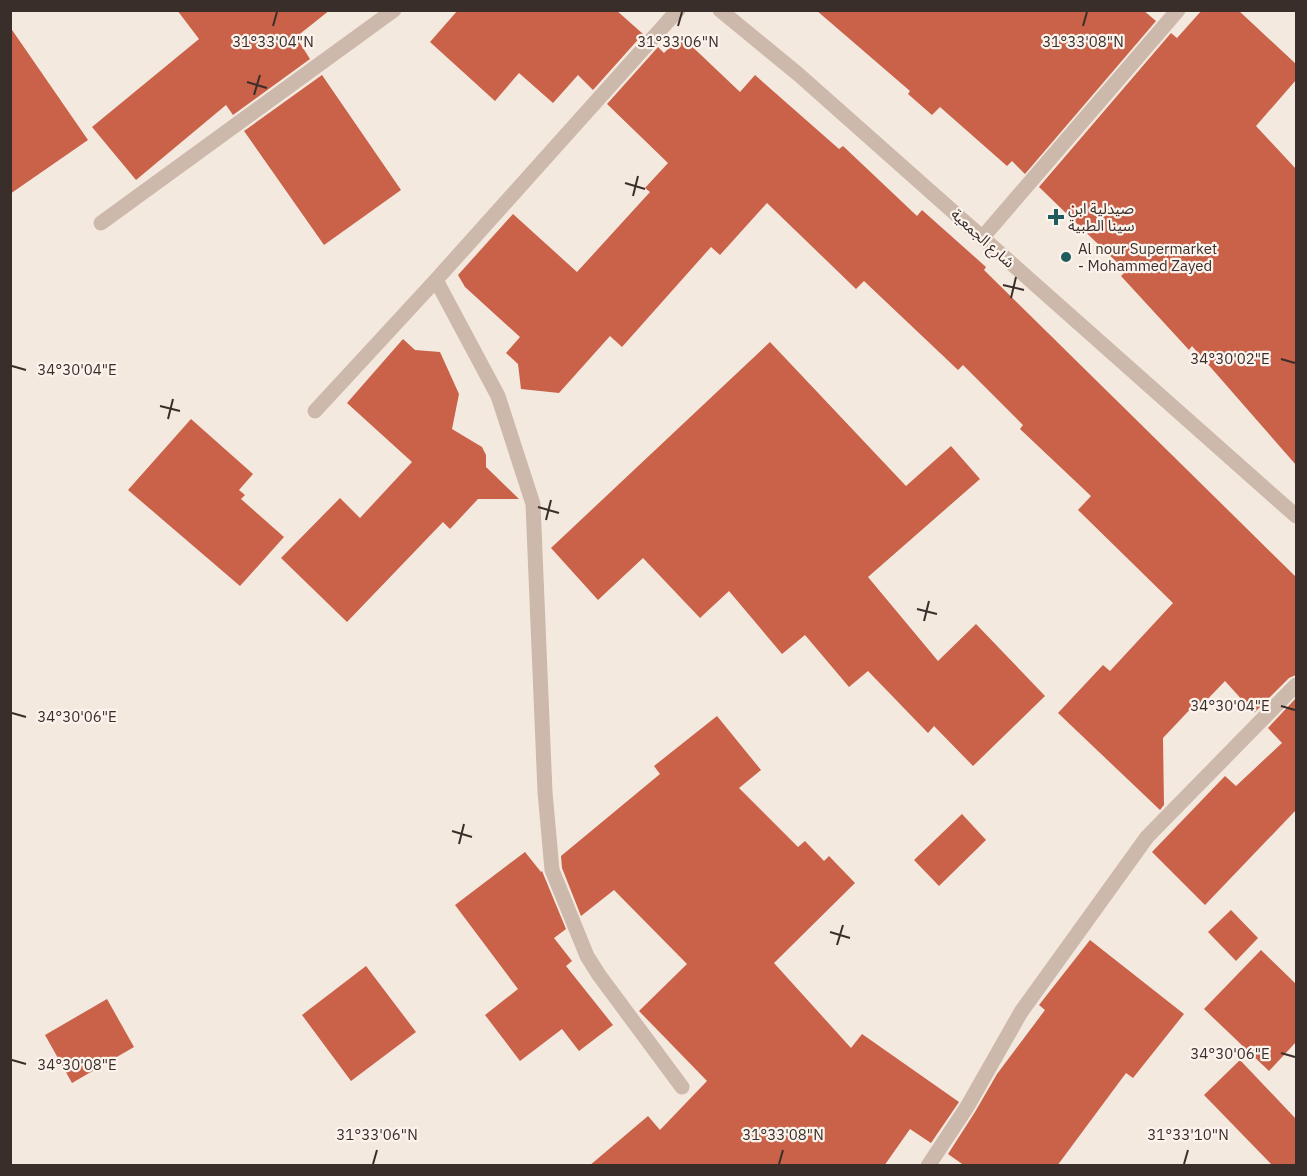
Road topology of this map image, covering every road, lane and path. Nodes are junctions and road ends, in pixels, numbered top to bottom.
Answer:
1 (394, 10) edge
2 (678, 10) edge
3 (720, 10) edge
4 (1178, 10) edge
5 (101, 223) dead end
6 (982, 238) junction
7 (436, 280) junction
8 (315, 411) dead end
9 (1296, 516) edge
10 (1296, 685) edge
11 (682, 1088) dead end
12 (928, 1166) edge

1 - 5 street
2 - 7 street
3 - 6 street, شارع الجمعية
4 - 6 street
6 - 9 street, شارع الجمعية
7 - 8 street
7 - 11 street
10 - 12 street

